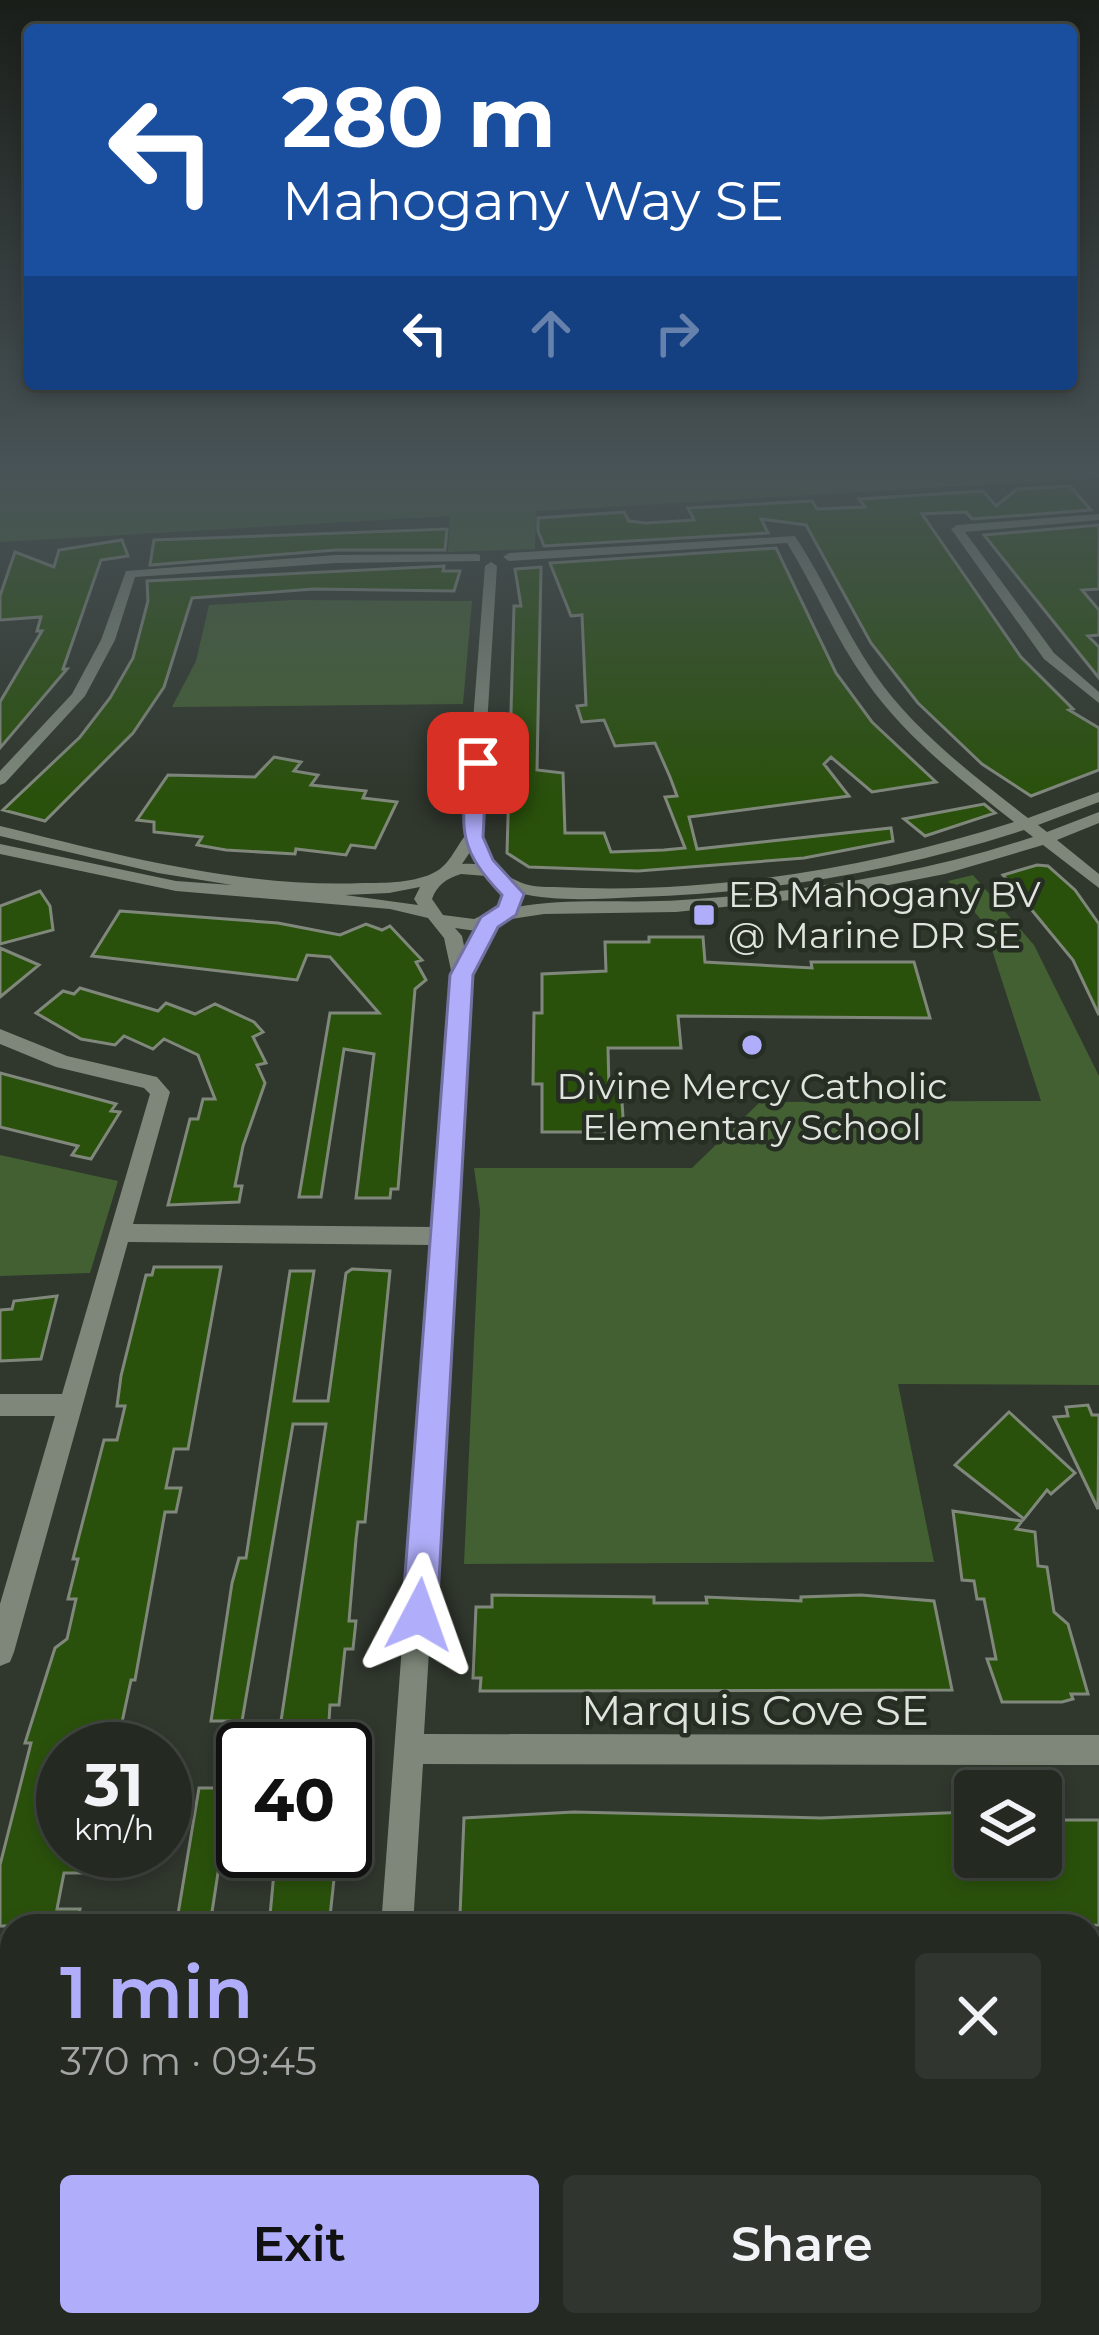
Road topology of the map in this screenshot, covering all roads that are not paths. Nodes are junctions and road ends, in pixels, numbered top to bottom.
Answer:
1 (129, 576) edge
2 (483, 576) edge
3 (811, 576) edge
4 (991, 576) edge
5 (1099, 699) edge
6 (0, 779) edge
7 (1099, 797) edge
8 (1099, 818) edge
9 (1031, 824) junction
10 (0, 831) edge
11 (472, 837) junction
12 (1049, 839) junction
13 (0, 849) edge
14 (491, 872) junction
15 (441, 876) junction
16 (1099, 884) edge
17 (510, 886) junction
18 (434, 916) junction
19 (495, 919) junction
20 (461, 975) junction
21 (0, 1036) edge
22 (122, 1233) junction
23 (444, 1236) junction
24 (70, 1405) junction
25 (0, 1406) edge
26 (0, 1652) edge
27 (411, 1749) junction
28 (1099, 1750) edge
29 (398, 1914) edge

1 - 6 street
2 - 11 street
3 - 9 street
4 - 5 street
7 - 9 street
8 - 12 street
9 - 12 street
9 - 17 street
10 - 15 street
11 - 14 street
11 - 15 street
12 - 16 street
12 - 19 street
13 - 18 street
14 - 15 street
14 - 17 street
15 - 18 street
17 - 19 street
18 - 19 street
18 - 20 street
19 - 20 street
20 - 23 street
21 - 22 street
22 - 23 street
22 - 24 street
23 - 27 street
24 - 25 street
24 - 26 street
27 - 28 street, Marquis Cove SE
27 - 29 street

